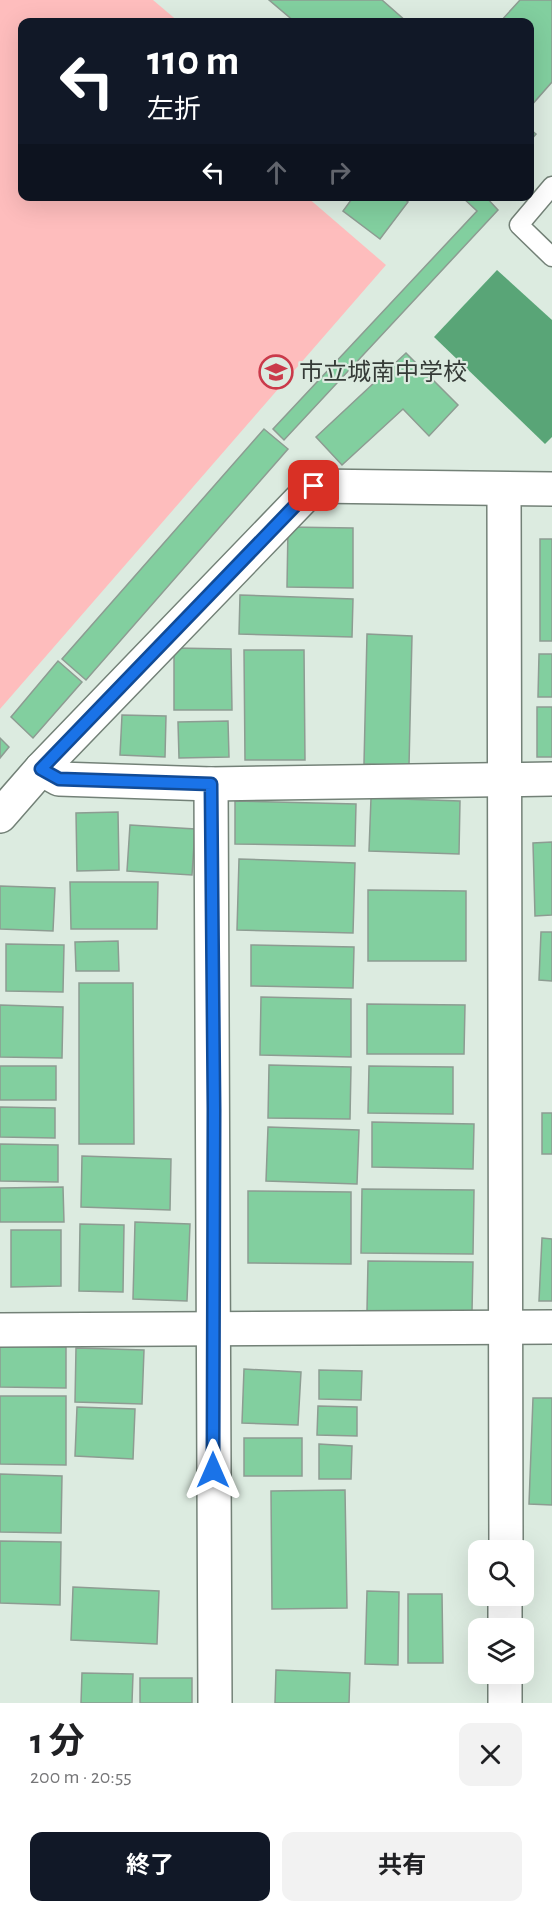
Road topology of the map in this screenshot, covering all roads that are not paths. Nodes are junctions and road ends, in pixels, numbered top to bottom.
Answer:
1 (552, 186) edge
2 (552, 257) edge
3 (504, 489) junction
4 (552, 489) edge
5 (41, 769) junction
6 (503, 779) junction
7 (552, 779) edge
8 (211, 784) junction
9 (0, 816) edge
10 (507, 1326) junction
11 (552, 1327) edge
12 (0, 1329) edge
13 (212, 1329) junction
14 (506, 1540) edge
15 (505, 1684) edge
16 (215, 1703) edge
17 (505, 1703) edge

1 - 2 lane
3 - 4 street
3 - 5 street
3 - 6 street
5 - 8 street
5 - 9 street
6 - 7 street
6 - 8 street
6 - 10 street
8 - 13 street
10 - 11 street
10 - 13 street
10 - 14 street
12 - 13 street
13 - 16 street
15 - 17 street

